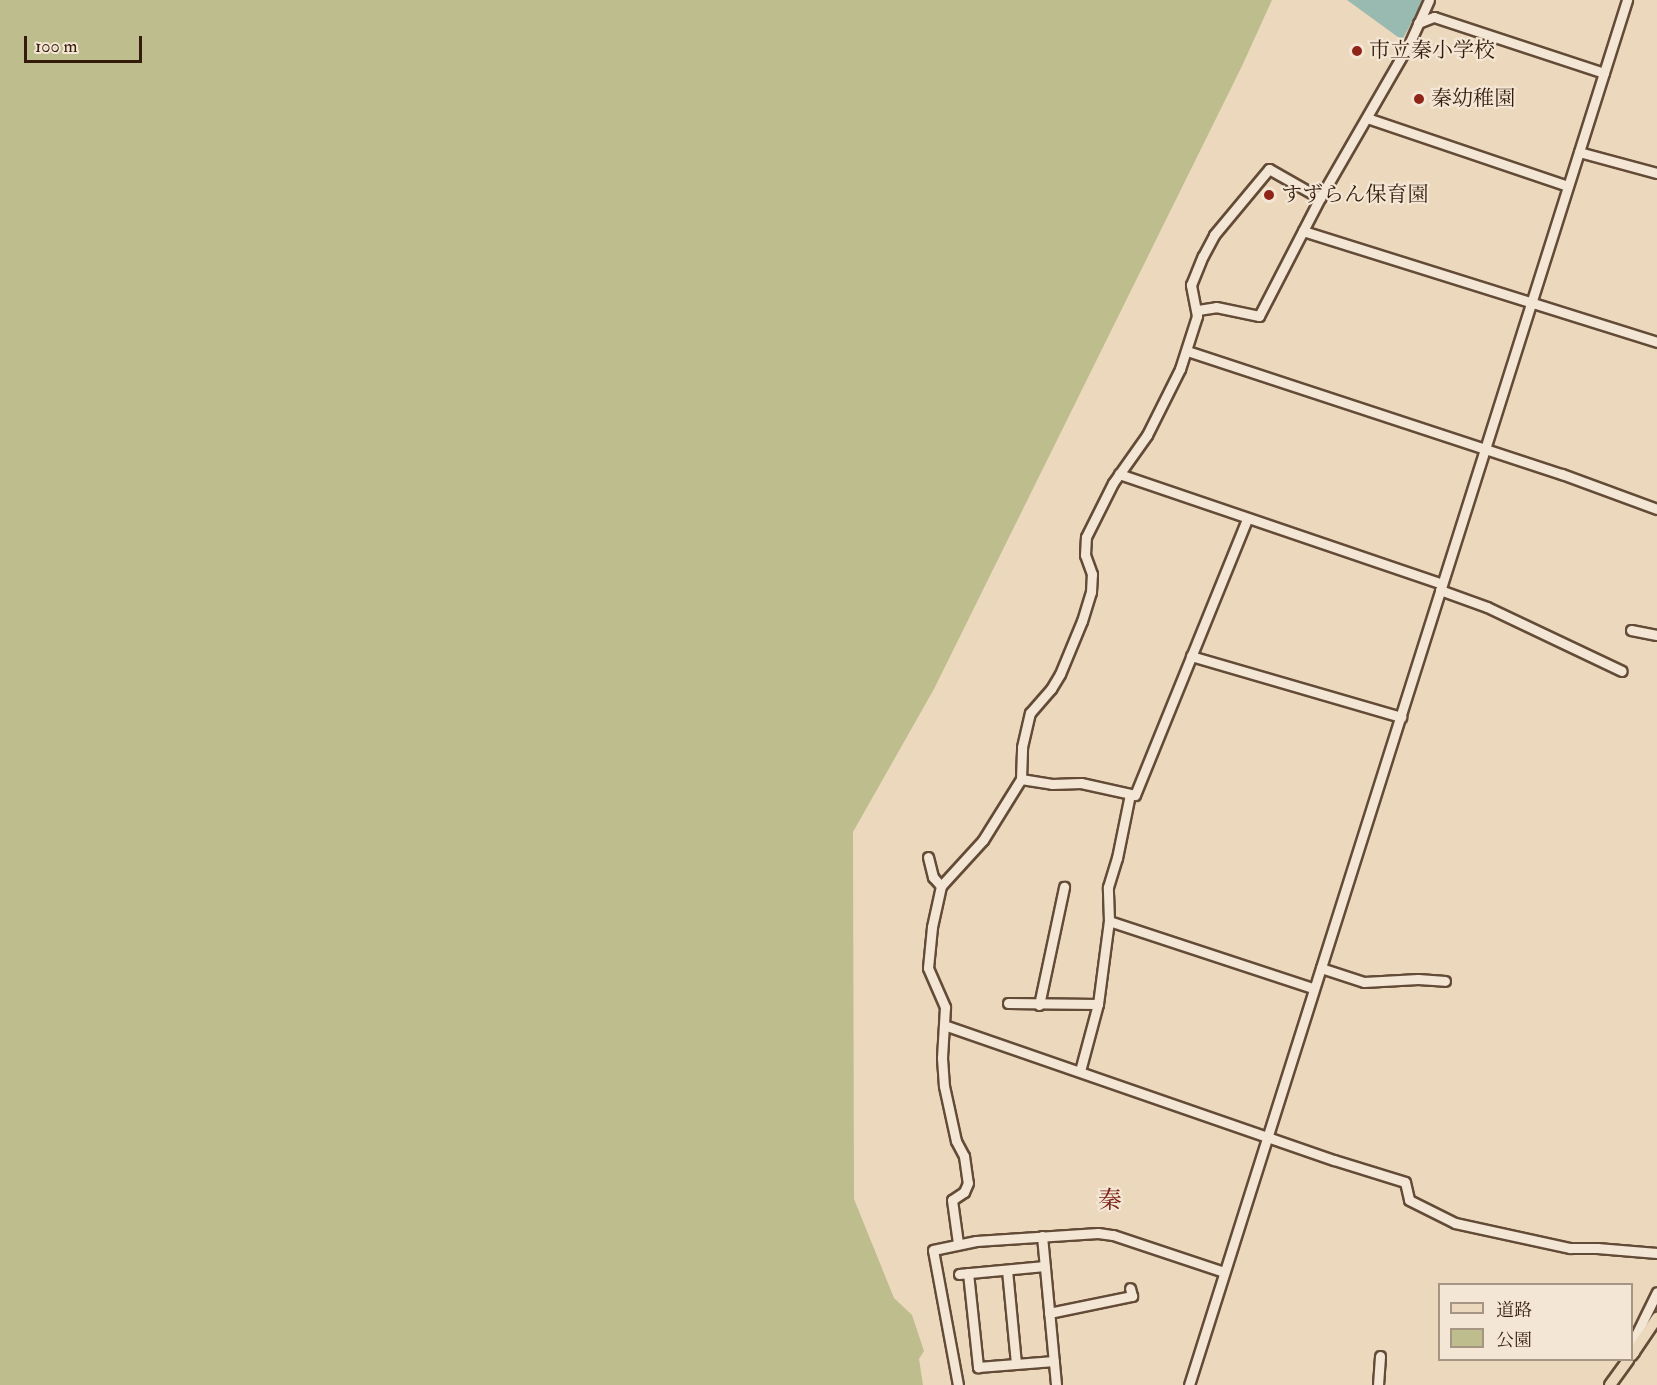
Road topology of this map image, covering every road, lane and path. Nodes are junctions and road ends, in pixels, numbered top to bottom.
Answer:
1 (1430, 0) edge
2 (1628, 0) edge
3 (1418, 23) junction
4 (1604, 73) junction
5 (1367, 118) junction
6 (1579, 152) junction
7 (1657, 173) edge
8 (1568, 186) junction
9 (1320, 198) junction
10 (1303, 231) junction
11 (1531, 301) junction
12 (1198, 310) junction
13 (1657, 342) edge
14 (1187, 351) junction
15 (1485, 449) junction
16 (1119, 474) junction
17 (1657, 509) edge
18 (1247, 519) junction
19 (1441, 587) junction
20 (1631, 630) dead end
21 (1657, 635) edge
22 (1191, 656) junction
23 (1622, 671) dead end
24 (1401, 717) junction
25 (1021, 779) junction
26 (1130, 794) junction
27 (928, 857) dead end
28 (941, 886) junction
29 (1064, 887) dead end
30 (1108, 921) junction
31 (1321, 968) junction
32 (1445, 981) dead end
33 (1313, 988) junction
34 (1008, 1003) dead end
35 (1098, 1004) junction
36 (1039, 1005) junction
37 (944, 1025) junction
38 (1080, 1071) junction
39 (1268, 1135) junction
40 (1042, 1236) junction
41 (958, 1242) junction
42 (1657, 1253) edge
43 (1045, 1266) junction
44 (1007, 1270) junction
45 (1224, 1272) junction
46 (1130, 1288) dead end
47 (1657, 1292) edge
48 (1049, 1313) junction
49 (1657, 1318) edge
50 (1633, 1344) edge
51 (1633, 1352) edge
52 (1380, 1356) dead end
53 (1054, 1361) junction
54 (1627, 1361) edge
55 (1016, 1364) junction
56 (958, 1385) edge
57 (1056, 1385) edge
58 (1189, 1385) edge
59 (1378, 1385) edge
60 (1610, 1385) edge

1 - 3 street
2 - 4 street
3 - 4 street
3 - 5 street
4 - 6 street
5 - 8 street
5 - 9 street
6 - 7 street
6 - 8 street
8 - 11 street
9 - 10 street
9 - 12 street
10 - 11 street
10 - 12 street
11 - 13 street
11 - 15 street
12 - 14 street
14 - 15 street
14 - 16 street
15 - 17 street
15 - 19 street
16 - 18 street
16 - 25 street
18 - 19 street
18 - 22 street
19 - 23 street
19 - 24 street
20 - 21 street
22 - 24 street
22 - 26 street
24 - 31 street
25 - 26 street
25 - 28 street
26 - 30 street
27 - 28 street
28 - 37 street
29 - 36 street
30 - 33 street
30 - 35 street
31 - 32 street
31 - 33 street
33 - 39 street
34 - 36 street
35 - 36 street
35 - 38 street
37 - 38 street
37 - 41 street
38 - 39 street
39 - 42 street
39 - 45 street
40 - 41 street
40 - 43 street
40 - 45 street
41 - 56 street
43 - 44 street
43 - 48 street
44 - 55 street
44 - 55 street
45 - 58 street
46 - 48 street
47 - 50 street
48 - 53 street
49 - 51 main road
52 - 59 street
53 - 55 street
53 - 57 street
54 - 60 main road

